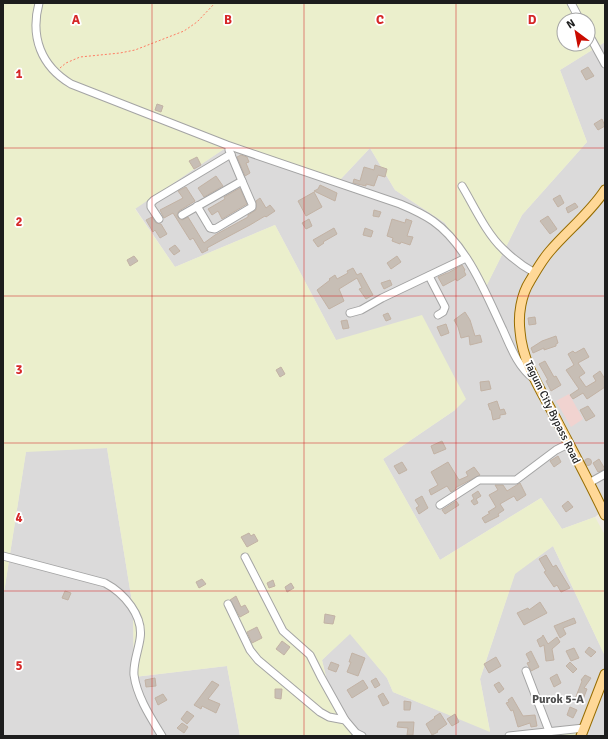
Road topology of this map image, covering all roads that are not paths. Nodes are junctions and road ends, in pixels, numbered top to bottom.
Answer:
1 (40, 3) edge
2 (571, 3) edge
3 (576, 12) edge
4 (596, 48) edge
5 (605, 64) edge
6 (227, 145) junction
7 (231, 154) junction
8 (242, 181) junction
9 (462, 186) dead end
10 (605, 190) edge
11 (197, 206) junction
12 (182, 215) dead end
13 (159, 219) dead end
14 (466, 258) junction
15 (536, 271) junction
16 (429, 276) junction
17 (350, 313) dead end
18 (438, 316) dead end
19 (536, 380) junction
20 (568, 444) junction
21 (605, 474) edge
22 (589, 483) junction
23 (440, 505) dead end
24 (605, 515) edge
25 (3, 556) edge
26 (245, 557) dead end
27 (228, 604) dead end
28 (526, 671) dead end
29 (605, 674) edge
30 (345, 720) junction
31 (549, 732) junction
32 (582, 732) edge
33 (162, 736) edge
34 (362, 736) edge
35 (509, 736) edge

1 - 6 street
2 - 3 street
4 - 5 street
6 - 7 street
6 - 14 street
7 - 8 street
7 - 13 street
8 - 11 street
8 - 11 street
9 - 15 street
10 - 15 main road, Tagum City Bypass Road
11 - 12 street
14 - 16 street
14 - 19 street
15 - 19 main road, Tagum City Bypass Road
16 - 17 street
16 - 18 street
19 - 20 main road, Tagum City Bypass Road
20 - 22 main road, Tagum City Bypass Road
20 - 23 street
21 - 22 street
22 - 24 main road, Tagum City Bypass Road
25 - 33 street
26 - 30 street
27 - 30 street
28 - 31 street
29 - 32 main road
30 - 34 street
31 - 32 street
31 - 35 street

